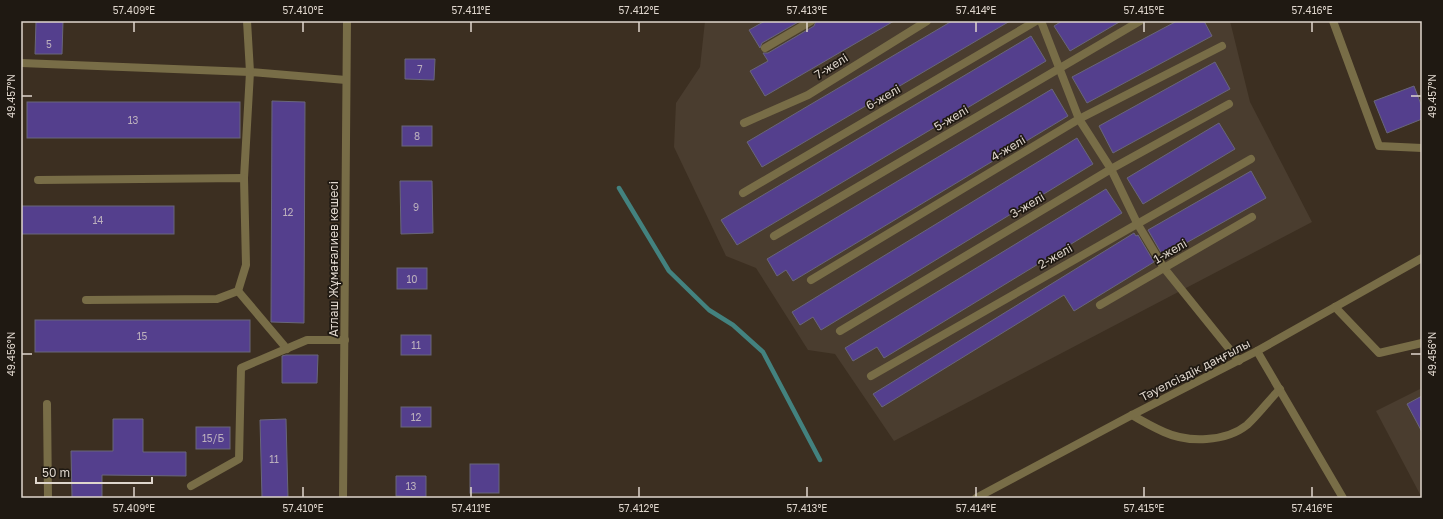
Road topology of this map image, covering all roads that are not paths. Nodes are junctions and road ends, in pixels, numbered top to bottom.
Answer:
1 (247, 21) edge
2 (347, 21) edge
3 (811, 21) edge
4 (927, 21) edge
5 (1036, 21) edge
6 (1042, 21) edge
7 (1140, 21) edge
8 (1333, 21) edge
9 (1222, 46) dead end
10 (765, 48) dead end
11 (21, 64) edge
12 (1058, 68) junction
13 (250, 72) junction
14 (346, 80) junction
15 (1229, 104) dead end
16 (1079, 120) junction
17 (744, 123) dead end
18 (1422, 148) edge
19 (1251, 159) dead end
20 (1111, 169) junction
21 (244, 178) junction
22 (38, 180) dead end
23 (743, 193) dead end
24 (1252, 217) dead end
25 (1137, 223) junction
26 (774, 236) dead end
27 (1422, 258) edge
28 (1164, 268) junction
29 (811, 280) dead end
30 (238, 291) junction
31 (86, 300) dead end
32 (1100, 305) dead end
33 (1335, 307) junction
34 (840, 331) dead end
35 (345, 340) junction
36 (1422, 343) edge
37 (287, 349) junction
38 (1257, 351) junction
39 (1239, 361) junction
40 (871, 376) dead end
41 (1280, 389) junction
42 (47, 404) dead end
43 (1132, 415) junction
44 (191, 486) dead end
45 (48, 498) edge
46 (343, 498) edge
47 (976, 498) edge
48 (1343, 498) edge

1 - 13 street
2 - 14 street, Атлаш Жұмағалиев көшесі
3 - 10 street
4 - 17 street, 7-желі
5 - 23 street, 6-желі
6 - 12 street
7 - 12 street, 5-желі
8 - 18 street
9 - 16 street, 4-желі
11 - 13 street
12 - 16 street
12 - 26 street, 5-желі
13 - 14 street
13 - 21 street
14 - 35 street, Атлаш Жұмағалиев көшесі
15 - 20 street, 3-желі
16 - 20 street
16 - 29 street, 4-желі
19 - 25 street, 2-желі
20 - 25 street
20 - 34 street, 3-желі
21 - 22 street
21 - 30 street
24 - 28 street, 1-желі
25 - 28 street
25 - 40 street, 2-желі
27 - 33 street, Тәуелсіздік даңғылы
28 - 32 street, 1-желі
28 - 39 street
30 - 31 street
30 - 37 street
33 - 36 street
33 - 38 street, Тәуелсіздік даңғылы
35 - 37 street
35 - 46 street, Атлаш Жұмағалиев көшесі
37 - 44 street
38 - 39 street, Тәуелсіздік даңғылы
38 - 41 street
39 - 43 street, Тәуелсіздік даңғылы
41 - 43 street
41 - 48 street
42 - 45 street
43 - 47 street, Тәуелсіздік даңғылы

